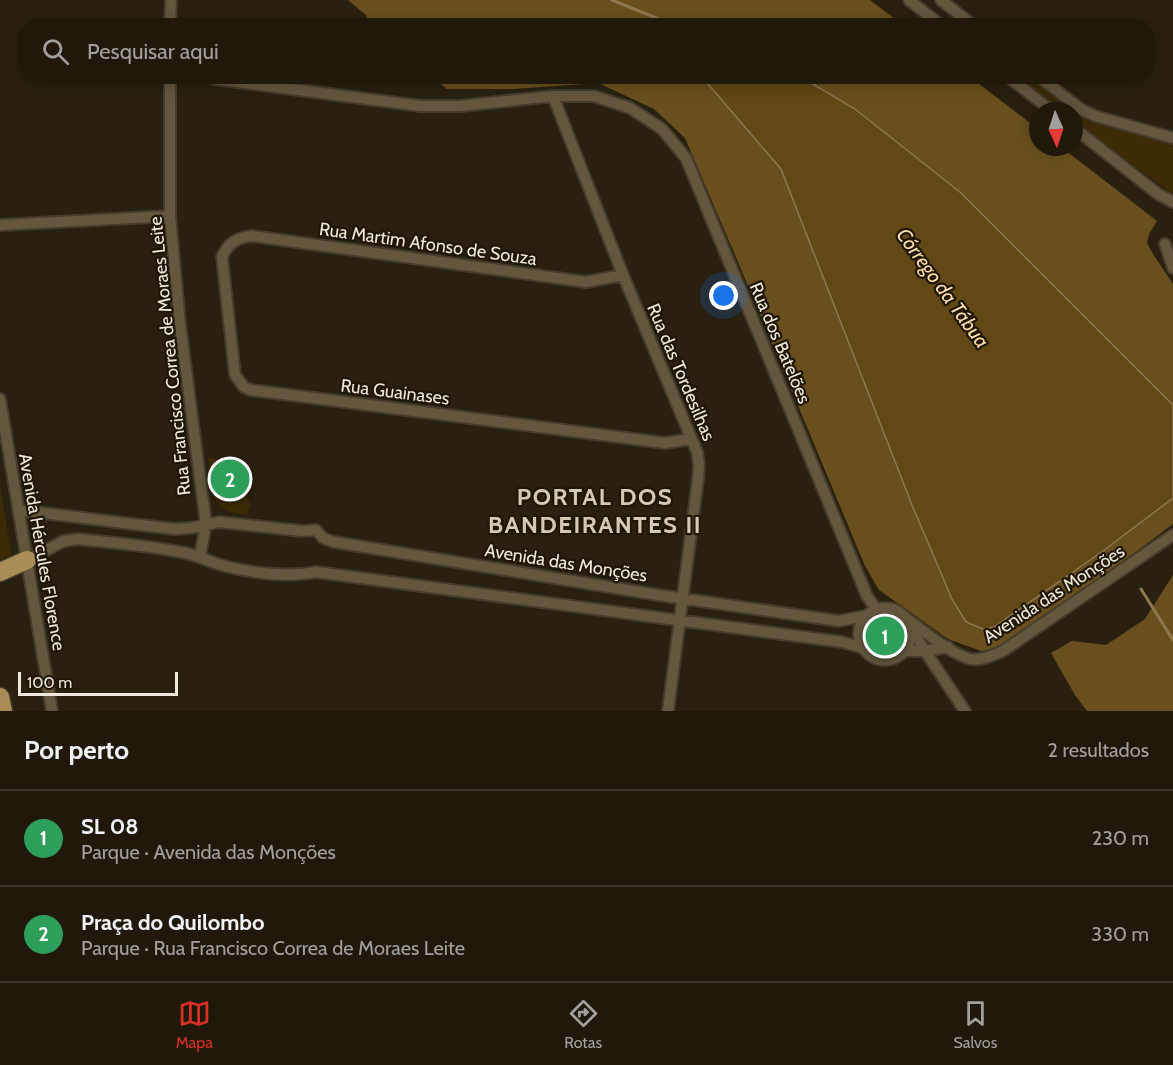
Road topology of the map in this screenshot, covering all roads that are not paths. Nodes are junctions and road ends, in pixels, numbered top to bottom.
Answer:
1 (171, 0) edge
2 (909, 0) edge
3 (941, 0) edge
4 (170, 18) edge
5 (932, 18) edge
6 (964, 18) edge
7 (170, 84) edge
8 (253, 84) edge
9 (1017, 84) edge
10 (1048, 84) edge
11 (552, 96) junction
12 (1040, 102) edge
13 (1083, 136) edge
14 (1173, 138) edge
15 (1173, 202) edge
16 (170, 216) junction
17 (0, 225) edge
18 (230, 243) joint
19 (1165, 244) dead end
20 (1173, 268) edge
21 (623, 275) junction
22 (0, 399) edge
23 (691, 439) junction
24 (18, 510) junction
25 (206, 524) junction
26 (1173, 535) edge
27 (200, 556) junction
28 (27, 560) junction
29 (0, 572) edge
30 (683, 598) junction
31 (876, 609) junction
32 (865, 616) junction
33 (681, 620) junction
34 (908, 621) junction
35 (948, 647) junction
36 (863, 648) junction
37 (905, 651) junction
38 (925, 651) junction
39 (0, 697) edge
40 (3, 711) edge
41 (52, 711) edge
42 (668, 711) edge
43 (965, 711) edge

1 - 4 street
2 - 5 street
3 - 6 street
7 - 16 street, Rua Francisco Correa de Moraes Leite
8 - 11 street, Rua dos Batelões
9 - 12 street
10 - 14 street
11 - 21 street, Rua das Tordesilhas
11 - 31 street, Rua dos Batelões
13 - 15 street
16 - 17 street
16 - 25 street, Rua Francisco Correa de Moraes Leite
18 - 21 street, Rua Martim Afonso de Souza
18 - 23 street, Rua Guainases
19 - 20 street
21 - 23 street, Rua das Tordesilhas
22 - 24 street, Avenida Hércules Florence
23 - 30 street, Rua das Tordesilhas
24 - 25 street, Avenida das Monções
24 - 28 street, Avenida Hércules Florence
25 - 27 street, Rua Francisco Correa de Moraes Leite
25 - 30 street, Avenida das Monções
26 - 35 street, Avenida das Monções
27 - 28 street
27 - 33 street
28 - 29 main road
28 - 41 street, Avenida Hércules Florence
30 - 32 street, Avenida das Monções
30 - 33 street, Rua das Tordesilhas
31 - 32 street
31 - 34 street
32 - 36 street
33 - 36 street
33 - 42 street, Rua das Tordesilhas
34 - 35 street, Avenida das Monções
34 - 37 street
34 - 38 street
35 - 38 street
36 - 37 street
37 - 38 street
38 - 43 street
39 - 40 main road

